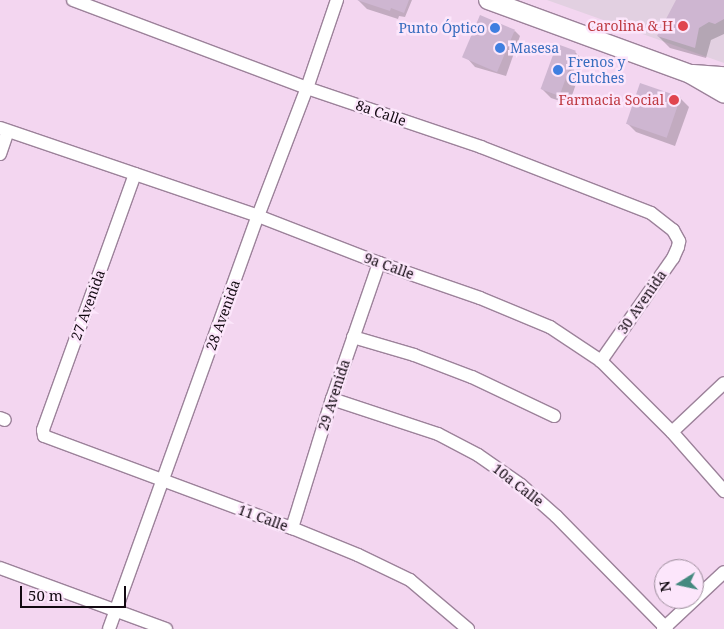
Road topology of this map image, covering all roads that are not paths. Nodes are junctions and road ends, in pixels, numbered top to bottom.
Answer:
1 (73, 0) edge
2 (337, 0) edge
3 (496, 1) edge
4 (690, 74) junction
5 (724, 76) edge
6 (307, 88) junction
7 (724, 94) edge
8 (4, 130) edge
9 (0, 154) edge
10 (135, 174) junction
11 (258, 216) junction
12 (679, 241) joint
13 (379, 263) junction
14 (353, 337) junction
15 (601, 361) junction
16 (724, 384) edge
17 (332, 399) junction
18 (554, 416) dead end
19 (672, 432) junction
20 (43, 435) joint
21 (163, 482) junction
22 (724, 491) edge
23 (292, 528) junction
24 (0, 568) edge
25 (724, 572) edge
26 (116, 611) junction
27 (665, 628) edge
28 (109, 629) edge
29 (166, 629) edge
30 (468, 629) edge

1 - 6 street, 8a Calle
2 - 6 street, 28 Avenida
3 - 4 main road
4 - 5 main road
4 - 7 main road
6 - 11 street, 28 Avenida
6 - 12 street, 8a Calle
8 - 9 street
8 - 10 street, 9a Calle
10 - 11 street, 9a Calle
10 - 20 street, 27 Avenida
11 - 13 street, 9a Calle
11 - 21 street, 28 Avenida
12 - 15 street, 30 Avenida
13 - 14 street, 29 Avenida
13 - 15 street, 9a Calle
14 - 17 street, 29 Avenida
14 - 18 street
15 - 19 street, 9a Calle
16 - 19 street
17 - 23 street, 29 Avenida
17 - 27 street, 10a Calle
19 - 22 street, 9a Calle
20 - 21 street, 11 Calle
21 - 23 street, 11 Calle
21 - 26 street, 28 Avenida
23 - 30 street, 11 Calle
24 - 26 street
25 - 27 street
26 - 28 street, 28 Avenida
26 - 29 street

